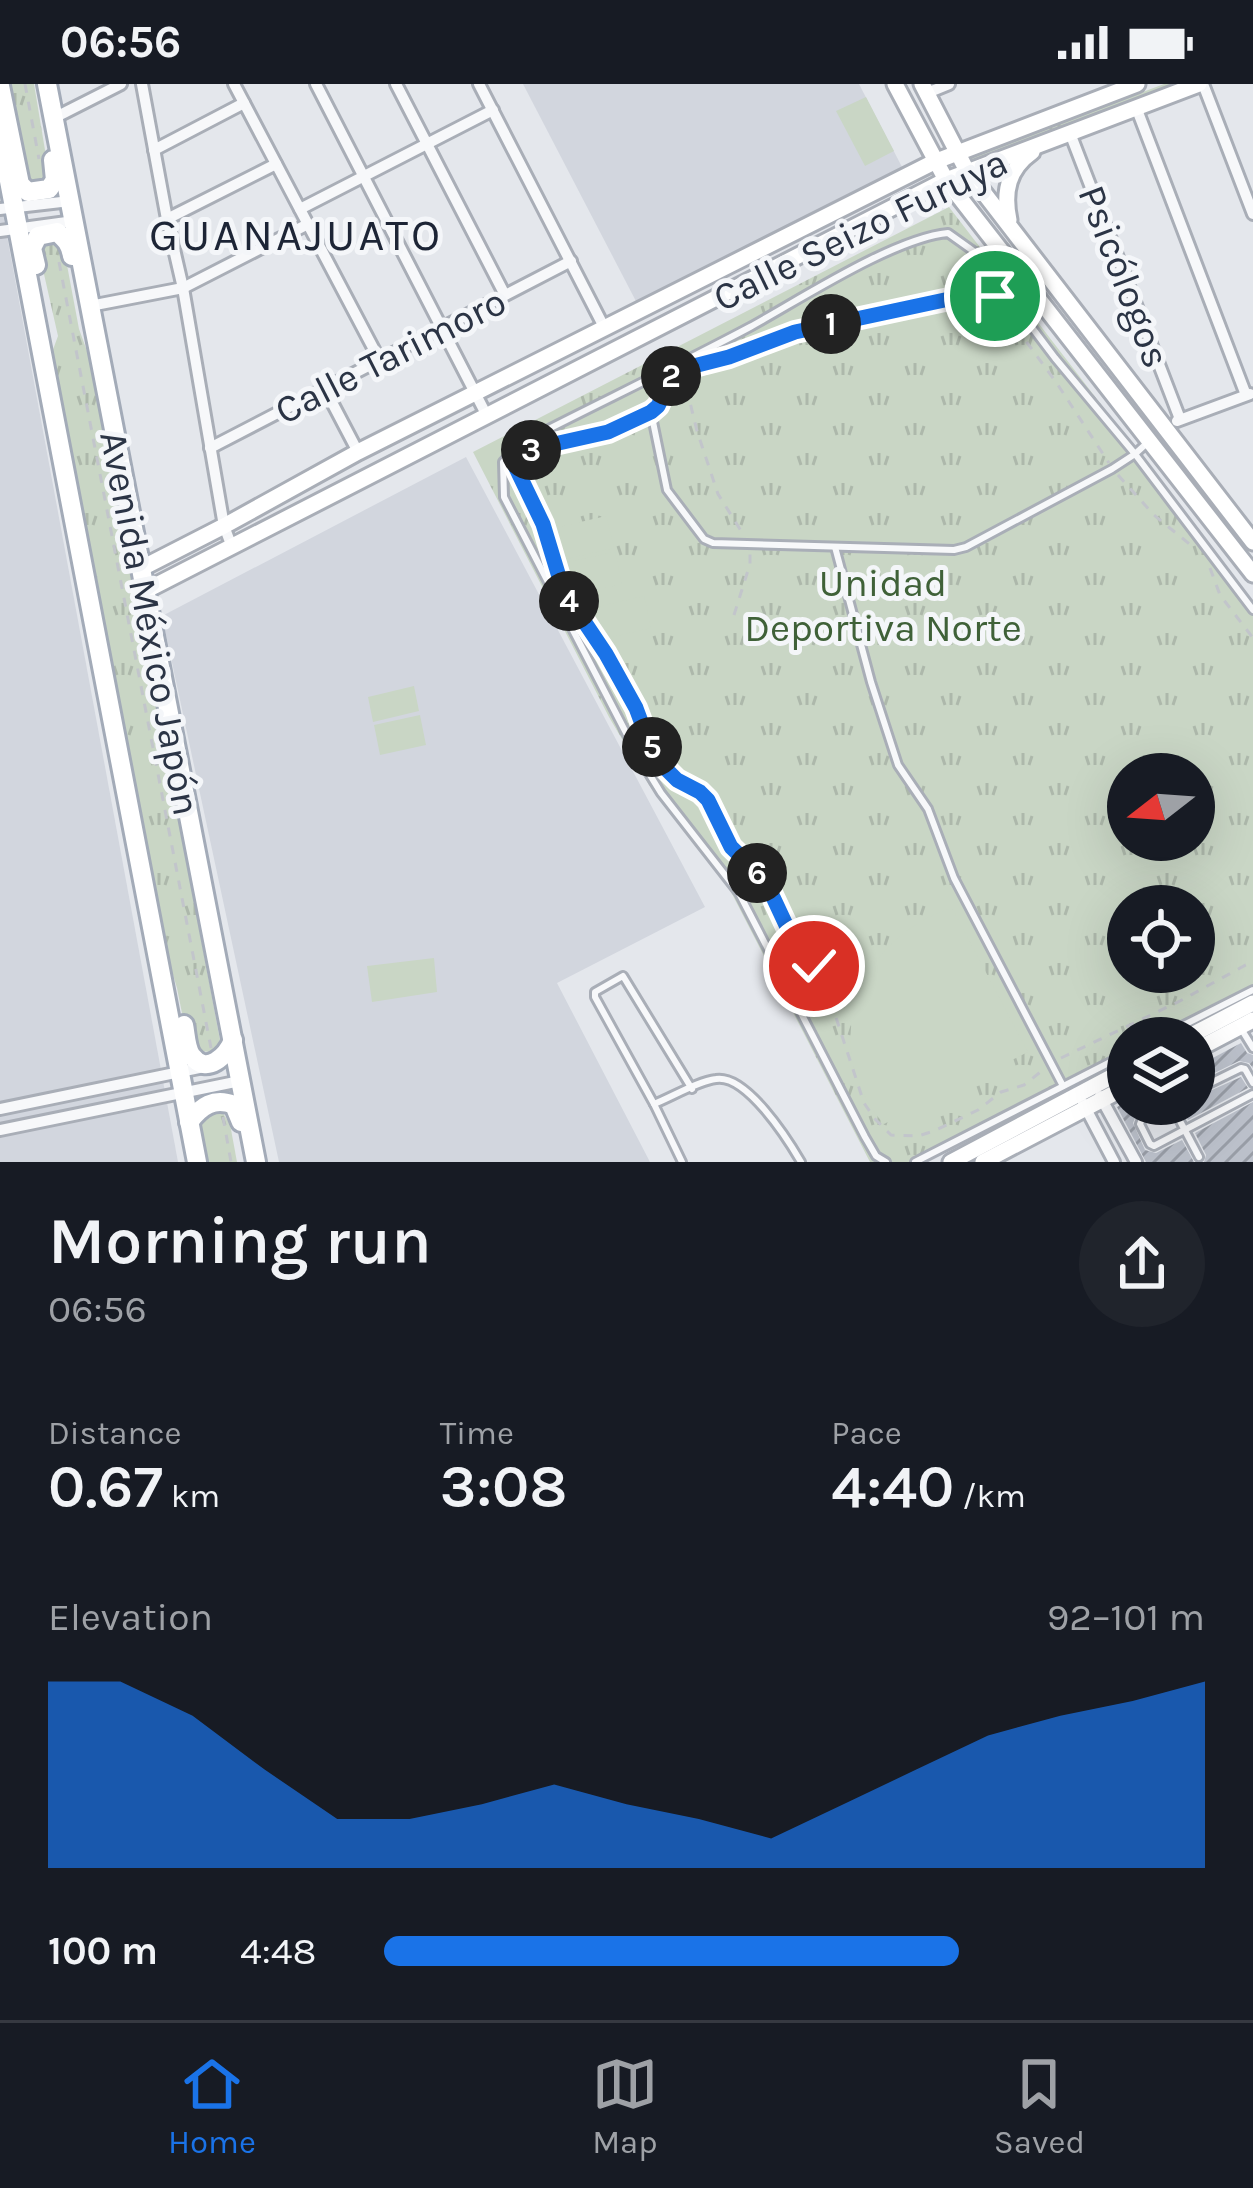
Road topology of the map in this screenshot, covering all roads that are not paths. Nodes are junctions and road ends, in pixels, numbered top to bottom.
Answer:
1 (44, 84) edge
2 (121, 84) edge
3 (142, 84) edge
4 (234, 84) edge
5 (316, 84) edge
6 (396, 84) edge
7 (479, 84) edge
8 (895, 84) edge
9 (949, 84) edge
10 (1137, 84) edge
11 (0, 86) edge
12 (1191, 86) edge
13 (924, 88) edge
14 (244, 104) junction
15 (1136, 107) junction
16 (493, 110) junction
17 (54, 118) junction
18 (0, 134) edge
19 (1070, 134) junction
20 (1044, 142) junction
21 (428, 143) junction
22 (154, 150) junction
23 (957, 153) junction
24 (934, 163) junction
25 (276, 164) junction
26 (968, 171) junction
27 (364, 177) junction
28 (946, 180) junction
29 (7, 208) edge
30 (300, 209) junction
31 (72, 211) junction
32 (1253, 214) edge
33 (167, 219) junction
34 (308, 224) junction
35 (9, 229) edge
36 (1010, 229) junction
37 (571, 261) junction
38 (183, 288) junction
39 (505, 296) junction
40 (90, 306) junction
41 (604, 327) junction
42 (442, 328) junction
43 (43, 356) junction
44 (100, 358) junction
45 (380, 361) junction
46 (325, 388) junction
47 (476, 393) junction
48 (1250, 394) edge
49 (651, 412) road end
50 (487, 416) junction
51 (1173, 424) junction
52 (1150, 440) junction
53 (210, 448) junction
54 (358, 452) junction
55 (1136, 454) junction
56 (224, 526) junction
57 (1253, 542) edge
58 (232, 547) junction
59 (835, 547) junction
60 (140, 569) junction
61 (1253, 574) edge
62 (145, 591) junction
63 (1253, 610) edge
64 (154, 936) junction
65 (1253, 990) edge
66 (1253, 1003) edge
67 (1200, 1017) edge
68 (1242, 1020) edge
69 (1215, 1037) edge
70 (1253, 1048) edge
71 (235, 1050) junction
72 (1107, 1070) edge
73 (240, 1081) junction
74 (1215, 1081) edge
75 (182, 1082) junction
76 (1253, 1083) edge
77 (1107, 1086) edge
78 (692, 1088) junction
79 (1107, 1091) edge
80 (1098, 1093) junction
81 (1253, 1094) edge
82 (1076, 1096) junction
83 (654, 1104) junction
84 (0, 1109) edge
85 (189, 1122) junction
86 (1140, 1125) edge
87 (1181, 1125) edge
88 (0, 1130) edge
89 (1184, 1131) junction
90 (1199, 1157) dead end
91 (196, 1162) edge
92 (252, 1162) edge
93 (682, 1162) edge
94 (800, 1162) edge
95 (886, 1162) edge
96 (915, 1162) edge
97 (951, 1162) edge
98 (983, 1162) edge
99 (1114, 1162) edge
100 (1136, 1162) edge

1 - 11 main road
1 - 17 main road, Avenida México Japón
2 - 17 street
3 - 22 street
4 - 14 street
5 - 27 street
6 - 21 street
7 - 16 street
8 - 24 street
9 - 13 street
10 - 23 street, Calle Seizo Furuya
12 - 15 street, Calle Seizo Furuya
12 - 32 street
13 - 23 street
14 - 22 street
14 - 25 street
15 - 19 street, Calle Seizo Furuya
15 - 48 street
16 - 21 street
16 - 37 street
17 - 31 main road, Avenida México Japón
18 - 29 main road, Avenida México Japón
19 - 20 street, Calle Seizo Furuya
19 - 51 street, Psicólogos
20 - 26 street, Calle Seizo Furuya
20 - 36 street
21 - 27 street
21 - 39 street
22 - 33 street
23 - 24 street, Calle Seizo Furuya
23 - 26 street
24 - 28 street
24 - 41 street, Calle Seizo Furuya
25 - 30 street
25 - 33 street
26 - 28 street, Calle Seizo Furuya
26 - 36 street
27 - 30 street
27 - 42 street
28 - 50 street, Calle Seizo Furuya
28 - 52 street
29 - 31 street
29 - 35 main road, Avenida México Japón
30 - 34 street
31 - 35 street
31 - 40 main road, Avenida México Japón
33 - 38 street
34 - 38 street
34 - 45 street
35 - 43 main road, Avenida México Japón
36 - 51 street
37 - 39 street, Calle Tarimoro
37 - 41 street
38 - 40 street
38 - 53 street
39 - 42 street, Calle Tarimoro
40 - 44 main road, Avenida México Japón
41 - 47 street, Calle Seizo Furuya
42 - 45 street, Calle Tarimoro
42 - 47 street
43 - 44 main road
43 - 64 main road, Avenida México Japón
44 - 60 main road, Avenida México Japón
45 - 46 street, Calle Tarimoro
46 - 53 street, Calle Tarimoro
46 - 54 street
47 - 50 street
47 - 54 street, Calle Seizo Furuya
48 - 51 street
49 - 59 lane
50 - 58 street, Calle Seizo Furuya
51 - 52 street
51 - 57 street
52 - 55 lane
52 - 61 street
53 - 56 street
54 - 56 street, Calle Seizo Furuya
55 - 59 lane
55 - 63 lane
55 - 95 lane
56 - 58 street
56 - 60 street, Calle Seizo Furuya
58 - 62 street, Calle Seizo Furuya
59 - 82 lane
60 - 62 main road, Avenida México Japón
62 - 71 main road, Avenida México Japón
64 - 71 main road
64 - 75 main road, Avenida México Japón
65 - 67 lane
66 - 68 street
68 - 69 street
68 - 70 lane
71 - 73 main road, Avenida México Japón
71 - 75 street
72 - 82 lane
73 - 75 street
73 - 92 main road, Avenida México Japón
74 - 76 lane
75 - 84 street
75 - 85 main road, Avenida México Japón
75 - 88 street
77 - 80 street
78 - 83 lane
78 - 83 lane
78 - 94 lane
79 - 80 street
80 - 82 street
80 - 100 street
81 - 89 lane
82 - 96 lane
82 - 97 street
82 - 98 street
82 - 99 street
83 - 93 lane
85 - 91 main road, Avenida México Japón
85 - 92 main road
86 - 89 lane
87 - 89 lane
89 - 90 lane

